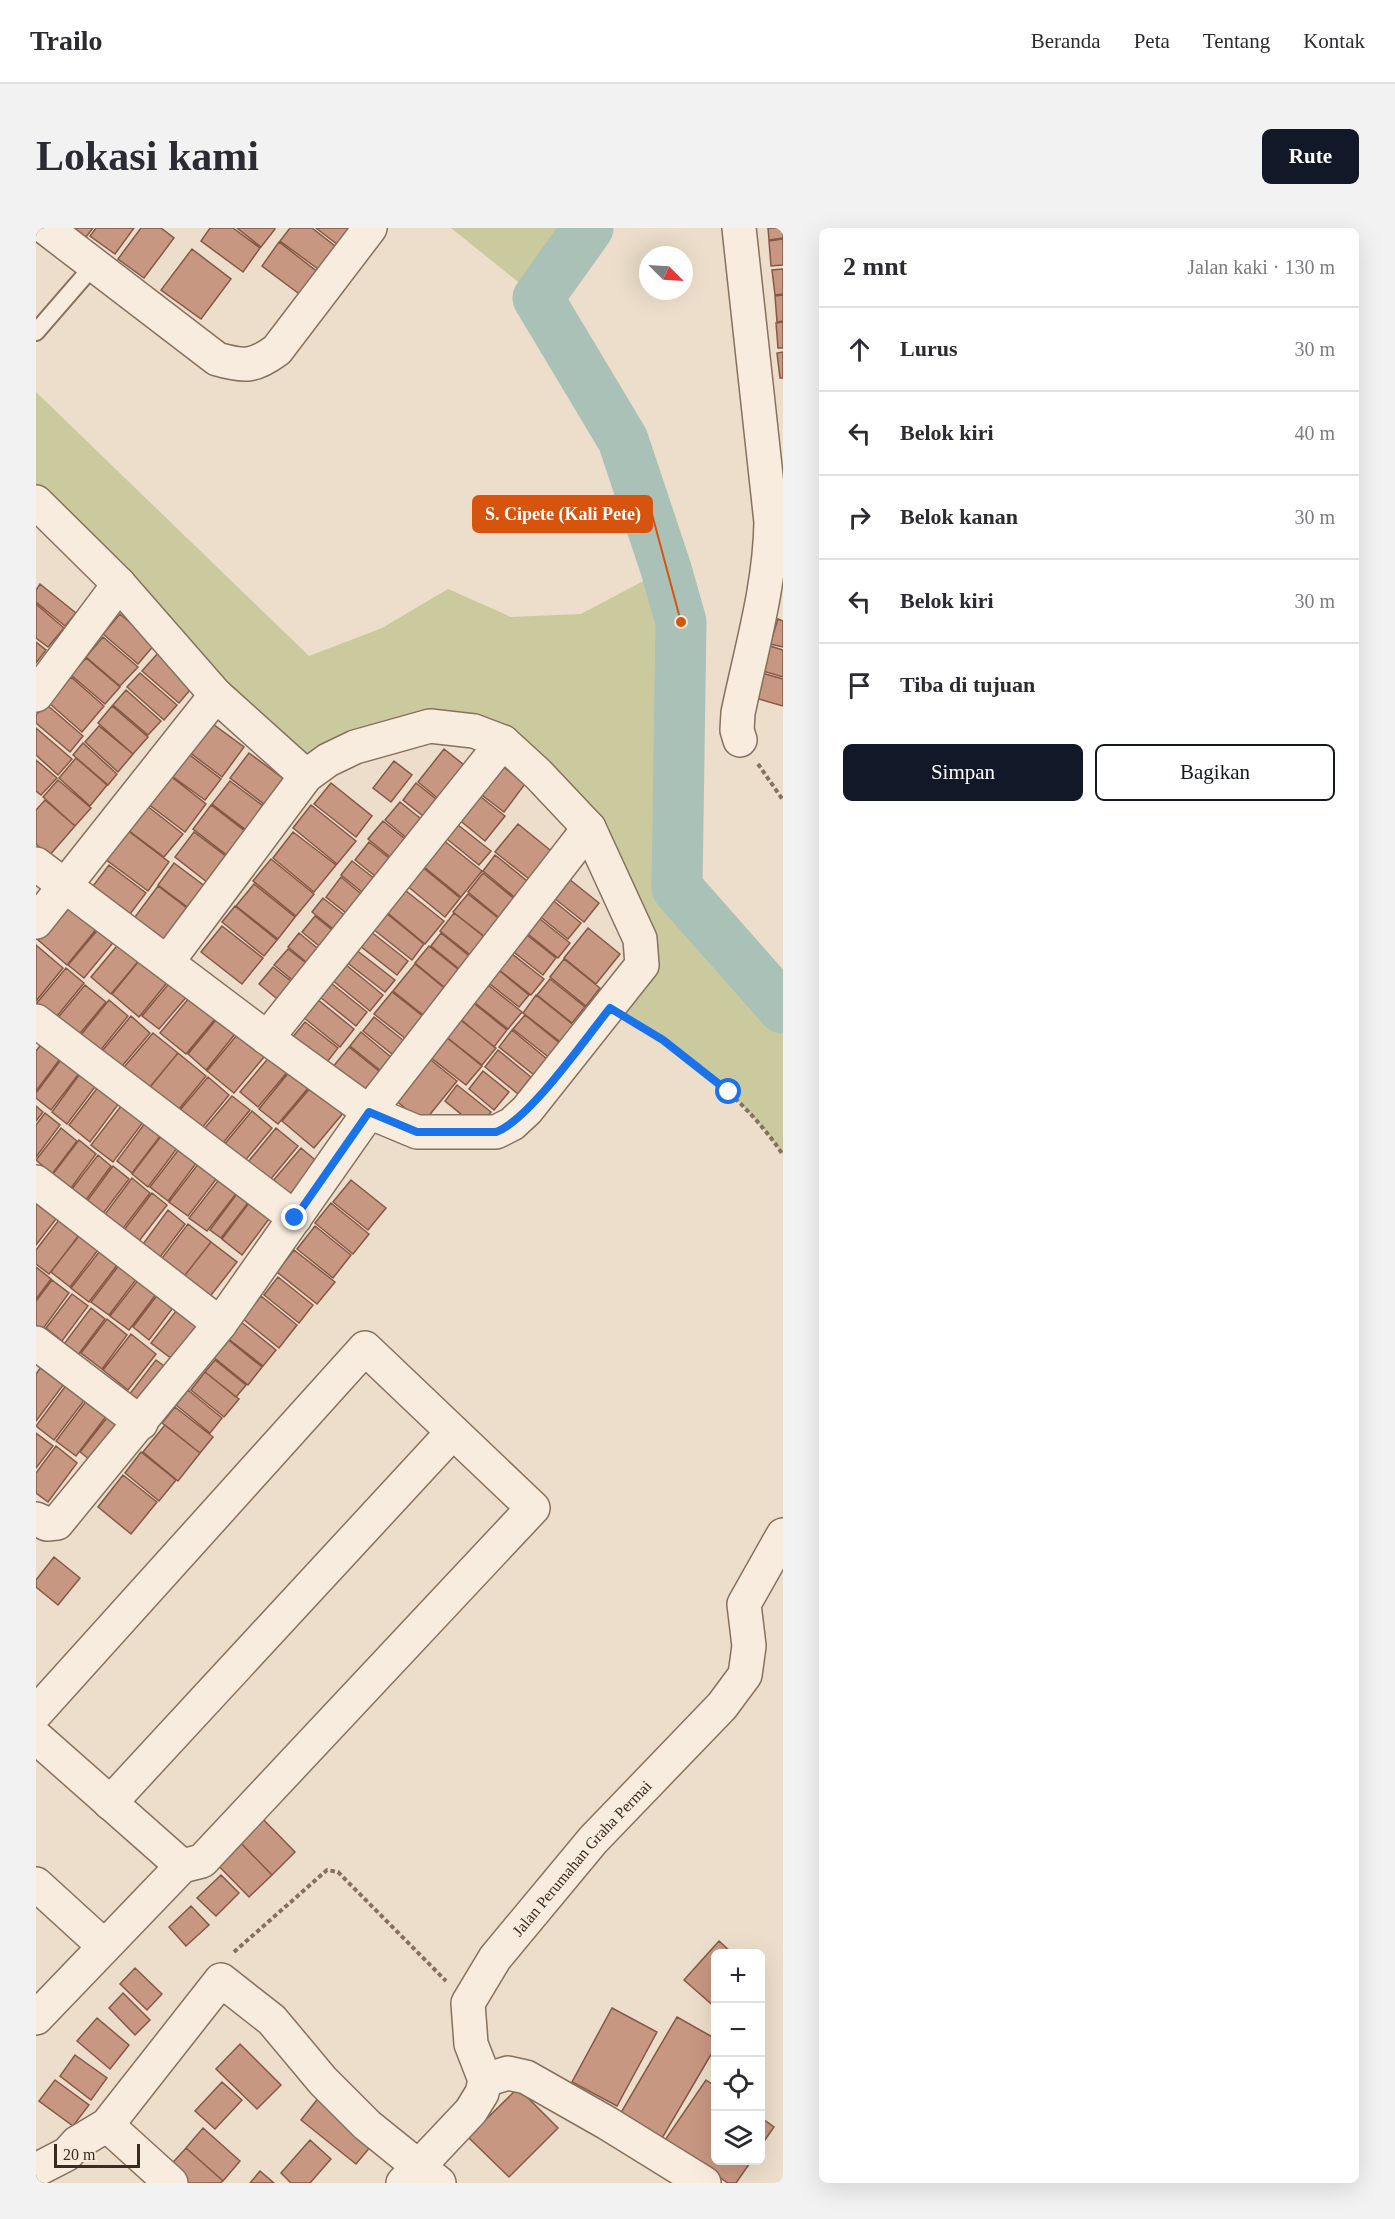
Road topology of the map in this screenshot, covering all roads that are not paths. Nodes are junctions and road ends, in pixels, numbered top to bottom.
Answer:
1 (46, 228) edge
2 (370, 228) edge
3 (739, 228) edge
4 (94, 265) junction
5 (36, 332) edge
6 (36, 502) edge
7 (118, 584) junction
8 (36, 695) edge
9 (216, 695) junction
10 (740, 740) road end
11 (503, 742) junction
12 (306, 776) junction
13 (589, 828) junction
14 (36, 864) edge
15 (64, 886) junction
16 (36, 922) edge
17 (168, 961) junction
18 (36, 1021) edge
19 (267, 1038) junction
20 (369, 1112) junction
21 (36, 1182) edge
22 (295, 1218) junction
23 (220, 1324) junction
24 (36, 1343) edge
25 (141, 1423) junction
26 (453, 1432) junction
27 (36, 1519) edge
28 (783, 1535) edge
29 (36, 1713) edge
30 (36, 1737) edge
31 (110, 1803) junction
32 (182, 1866) junction
33 (36, 1884) edge
34 (105, 1946) junction
35 (36, 2018) edge
36 (484, 2080) junction
37 (107, 2125) junction
38 (36, 2170) edge
39 (420, 2177) edge
40 (171, 2183) edge
41 (704, 2183) edge

1 - 4 street
2 - 4 street
3 - 10 street
4 - 5 lane
6 - 7 street
7 - 8 street
7 - 9 street
9 - 12 street
9 - 15 street
11 - 12 street
11 - 13 street
11 - 19 street
12 - 17 street
13 - 20 street
13 - 20 street
14 - 15 street
15 - 16 street
15 - 17 street
17 - 19 street
18 - 22 street
19 - 20 street
20 - 22 street
21 - 23 street
22 - 23 street
23 - 25 street
24 - 25 street
25 - 27 street
26 - 29 street
26 - 31 street
26 - 32 street
28 - 36 street, Jalan Perumahan Graha Permai
30 - 31 street
31 - 32 street
32 - 34 street
33 - 34 street
34 - 35 street
36 - 39 street
36 - 41 street
37 - 38 street
37 - 39 street
37 - 40 street

